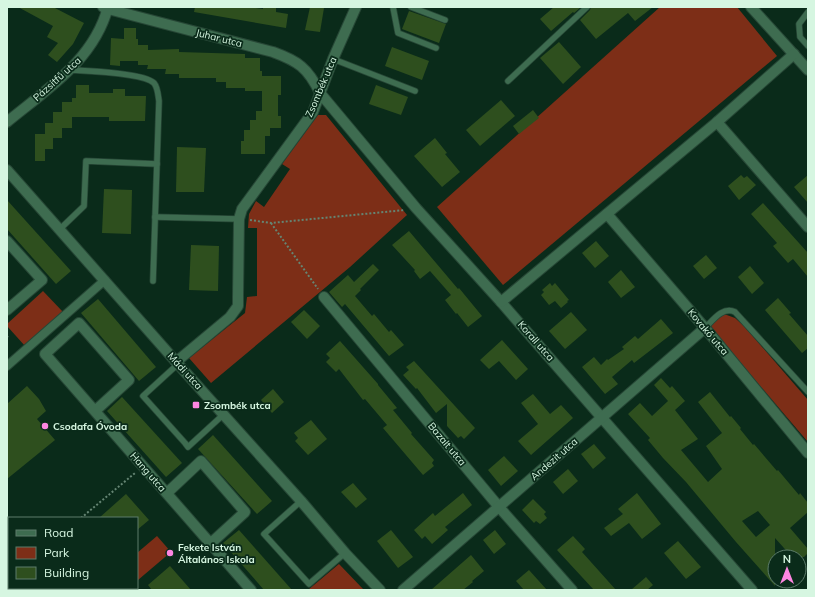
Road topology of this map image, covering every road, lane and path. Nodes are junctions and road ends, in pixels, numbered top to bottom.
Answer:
1 (356, 7) edge
2 (393, 7) edge
3 (411, 7) edge
4 (587, 7) edge
5 (751, 7) edge
6 (758, 7) edge
7 (106, 8) edge
8 (808, 12) edge
9 (445, 20) dead end
10 (766, 22) junction
11 (808, 46) edge
12 (436, 48) dead end
13 (794, 54) junction
14 (333, 59) junction
15 (70, 70) junction
16 (808, 70) edge
17 (508, 81) dead end
18 (415, 91) dead end
19 (320, 93) junction
20 (7, 122) edge
21 (717, 122) junction
22 (157, 164) junction
23 (8, 172) edge
24 (416, 208) junction
25 (607, 214) junction
26 (155, 217) junction
27 (239, 218) junction
28 (271, 223) junction
29 (808, 227) edge
30 (60, 229) junction
31 (7, 241) edge
32 (105, 280) junction
33 (153, 280) dead end
34 (324, 297) joint
35 (501, 302) junction
36 (7, 310) edge
37 (706, 328) junction
38 (177, 363) junction
39 (7, 366) edge
40 (808, 392) edge
41 (94, 411) junction
42 (224, 414) junction
43 (602, 417) junction
44 (808, 453) edge
45 (143, 466) junction
46 (166, 494) junction
47 (302, 501) junction
48 (499, 506) junction
49 (82, 517) edge
50 (210, 544) junction
51 (345, 553) junction
52 (251, 590) edge
53 (380, 590) edge
54 (403, 590) edge
55 (572, 590) edge
56 (752, 590) edge

1 - 14 street, Zsombék utca
2 - 12 lane
3 - 9 lane
4 - 17 lane
5 - 10 street
6 - 10 street
7 - 15 street, Pázsitfű utca
7 - 19 street, Juhar utca
8 - 11 lane
10 - 13 street
13 - 16 street
13 - 21 street
14 - 18 lane
14 - 19 street, Zsombék utca
15 - 20 street, Pázsitfű utca
15 - 22 lane
19 - 24 street, Korall utca
19 - 27 street, Zsombék utca
21 - 25 street
21 - 29 street
22 - 26 lane
22 - 30 lane
23 - 30 street, Mádi utca
24 - 28 path
24 - 35 street, Korall utca
25 - 35 street
25 - 37 street, Kovakő utca
26 - 27 lane
26 - 33 lane
27 - 28 path
27 - 38 street, Zsombék utca
28 - 34 path
30 - 32 street, Mádi utca
31 - 36 street
32 - 38 street, Mádi utca
32 - 39 street
34 - 48 street, Bazalt utca
35 - 43 street, Korall utca
37 - 40 lane
37 - 43 street, Andezit utca
37 - 44 street, Kovakő utca
38 - 42 street, Mádi utca
38 - 42 lane
41 - 41 street, Hang utca
41 - 45 street, Hang utca
42 - 47 street, Mádi utca
43 - 48 street, Andezit utca
43 - 56 street, Korall utca
45 - 46 street, Hang utca
45 - 49 path
46 - 50 street, Hang utca
46 - 50 street
47 - 51 street, Mádi utca
47 - 51 lane
48 - 54 street, Andezit utca
48 - 55 street, Bazalt utca
50 - 52 street, Hang utca
51 - 53 street, Mádi utca

